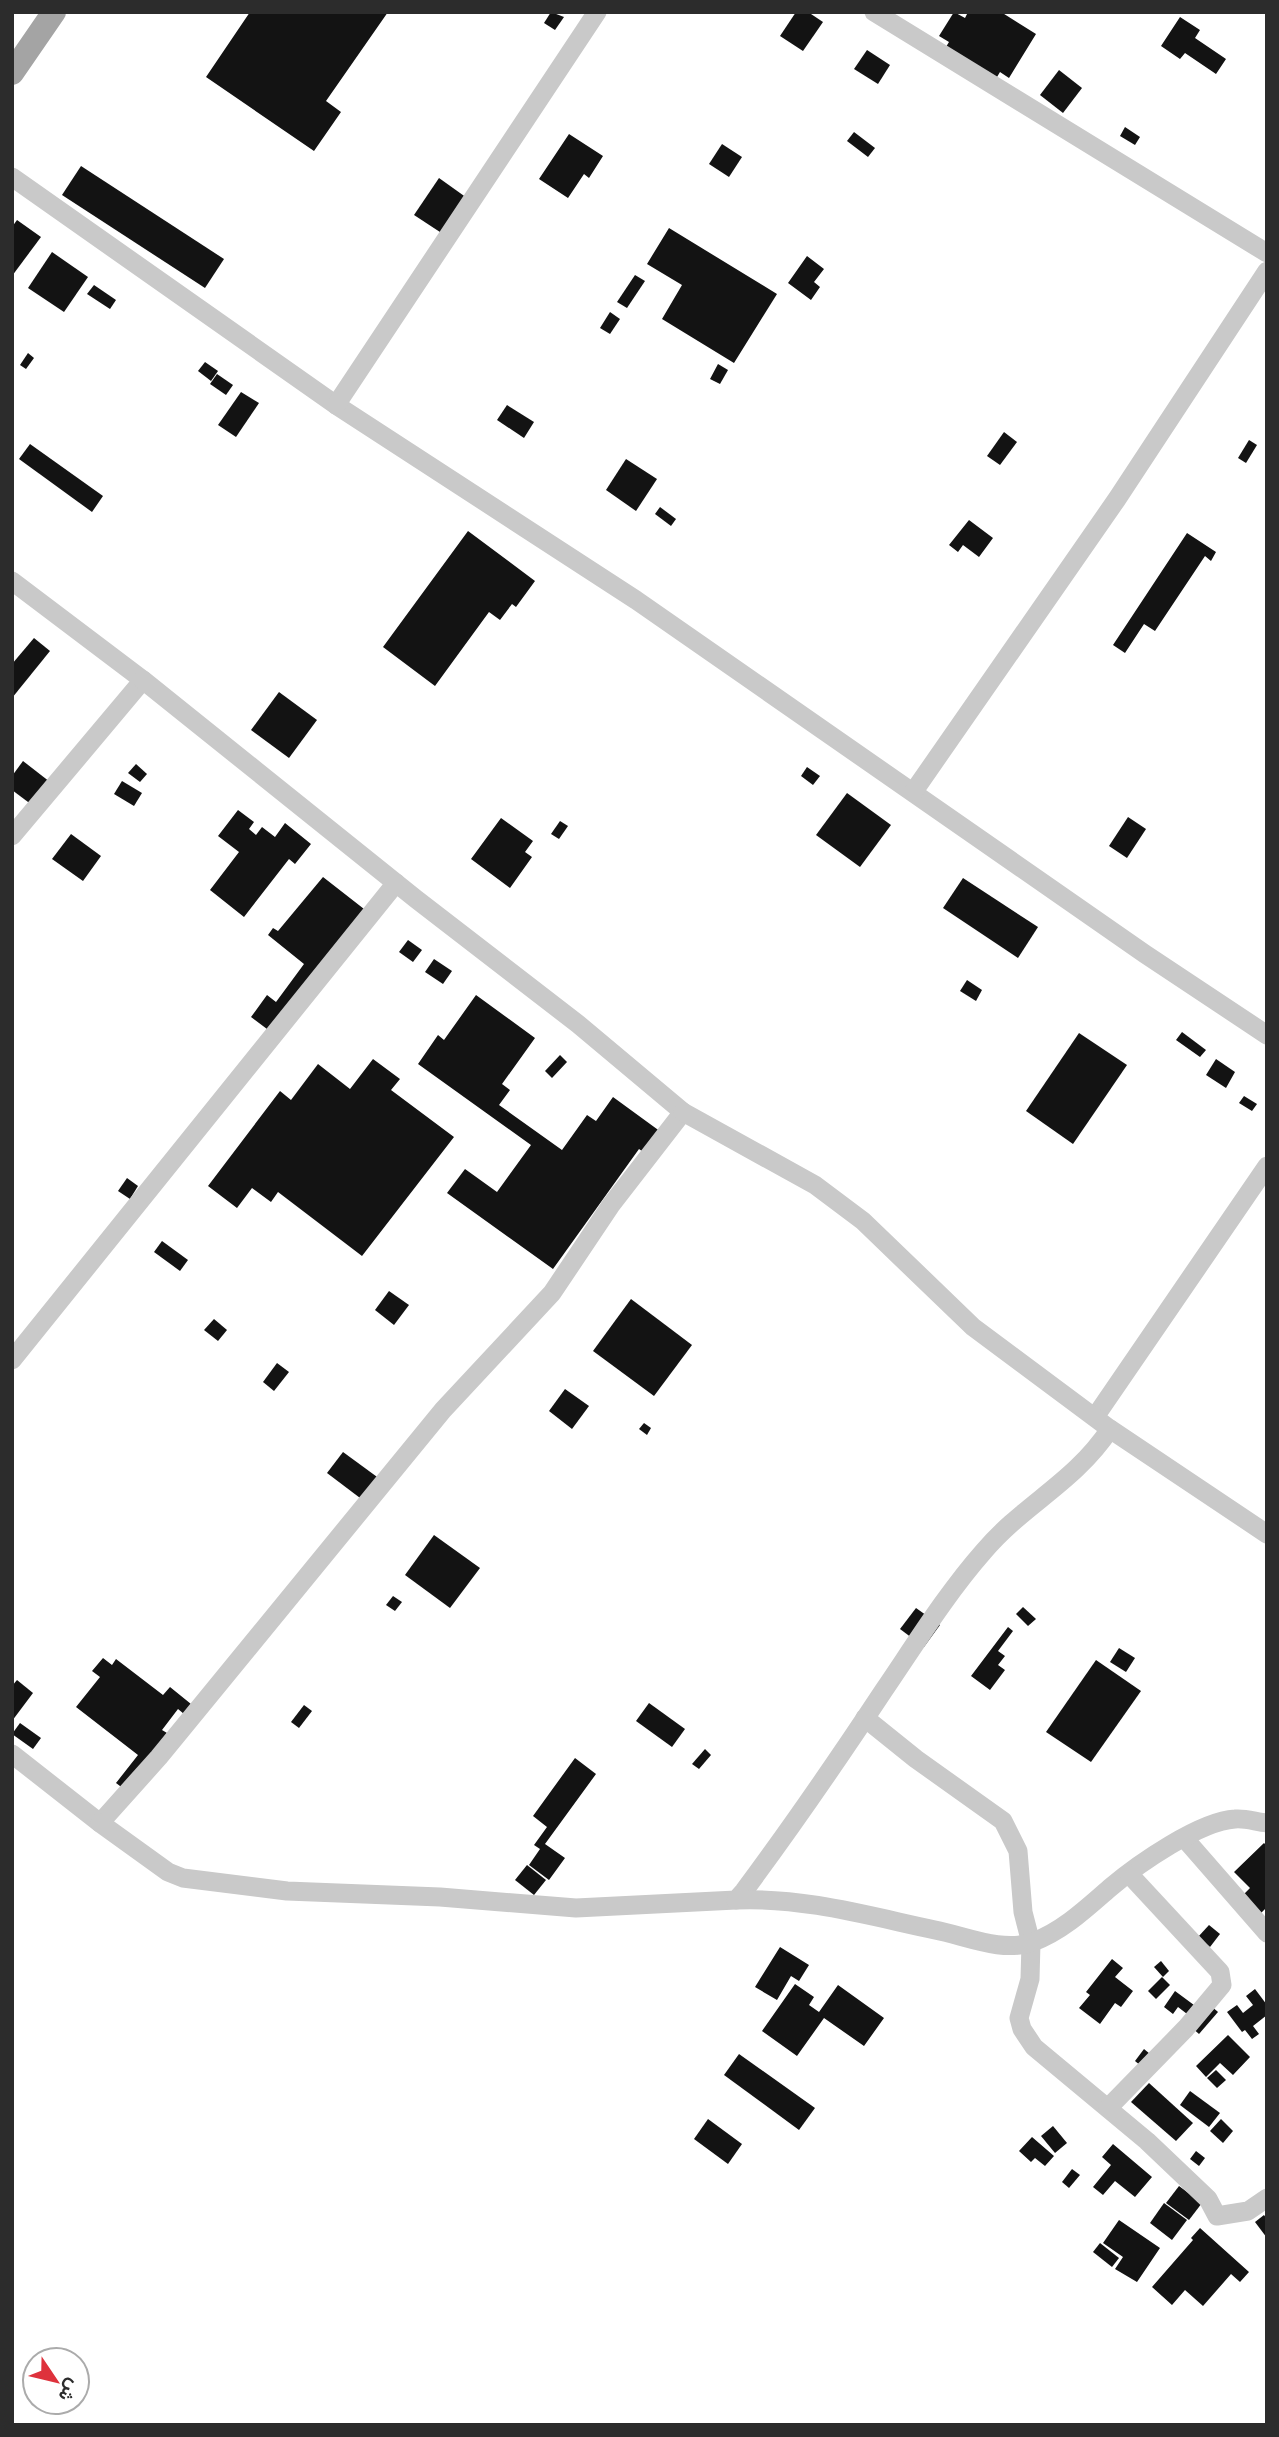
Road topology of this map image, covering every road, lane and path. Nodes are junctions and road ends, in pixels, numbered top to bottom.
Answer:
1 (36, 12) edge
2 (54, 12) edge
3 (597, 12) edge
4 (874, 12) edge
5 (12, 47) edge
6 (12, 73) edge
7 (12, 177) edge
8 (1267, 253) edge
9 (1267, 271) edge
10 (336, 405) junction
11 (12, 581) edge
12 (143, 680) junction
13 (914, 791) junction
14 (12, 836) edge
15 (396, 883) junction
16 (1267, 1035) edge
17 (683, 1112) junction
18 (1267, 1166) edge
19 (12, 1360) edge
20 (1102, 1423) junction
21 (1267, 1534) edge
22 (865, 1718) junction
23 (12, 1754) edge
24 (100, 1823) junction
25 (1267, 1823) edge
26 (1185, 1839) junction
27 (1129, 1874) junction
28 (736, 1900) junction
29 (1267, 1933) edge
30 (1031, 1943) junction
31 (1108, 2108) junction
32 (1267, 2198) edge

1 - 5 main road
2 - 6 main road
3 - 10 street
4 - 8 street
7 - 10 street
9 - 13 street
10 - 13 street
11 - 12 street
12 - 14 street
12 - 15 street
13 - 16 street
15 - 17 street
15 - 19 street
17 - 20 street
17 - 24 street
18 - 20 street
20 - 21 street
20 - 22 street
22 - 28 street
22 - 30 street
23 - 24 street
24 - 28 street
25 - 26 street
26 - 27 street
26 - 29 street
27 - 30 street
27 - 31 street
28 - 30 street
30 - 31 street
31 - 32 street

